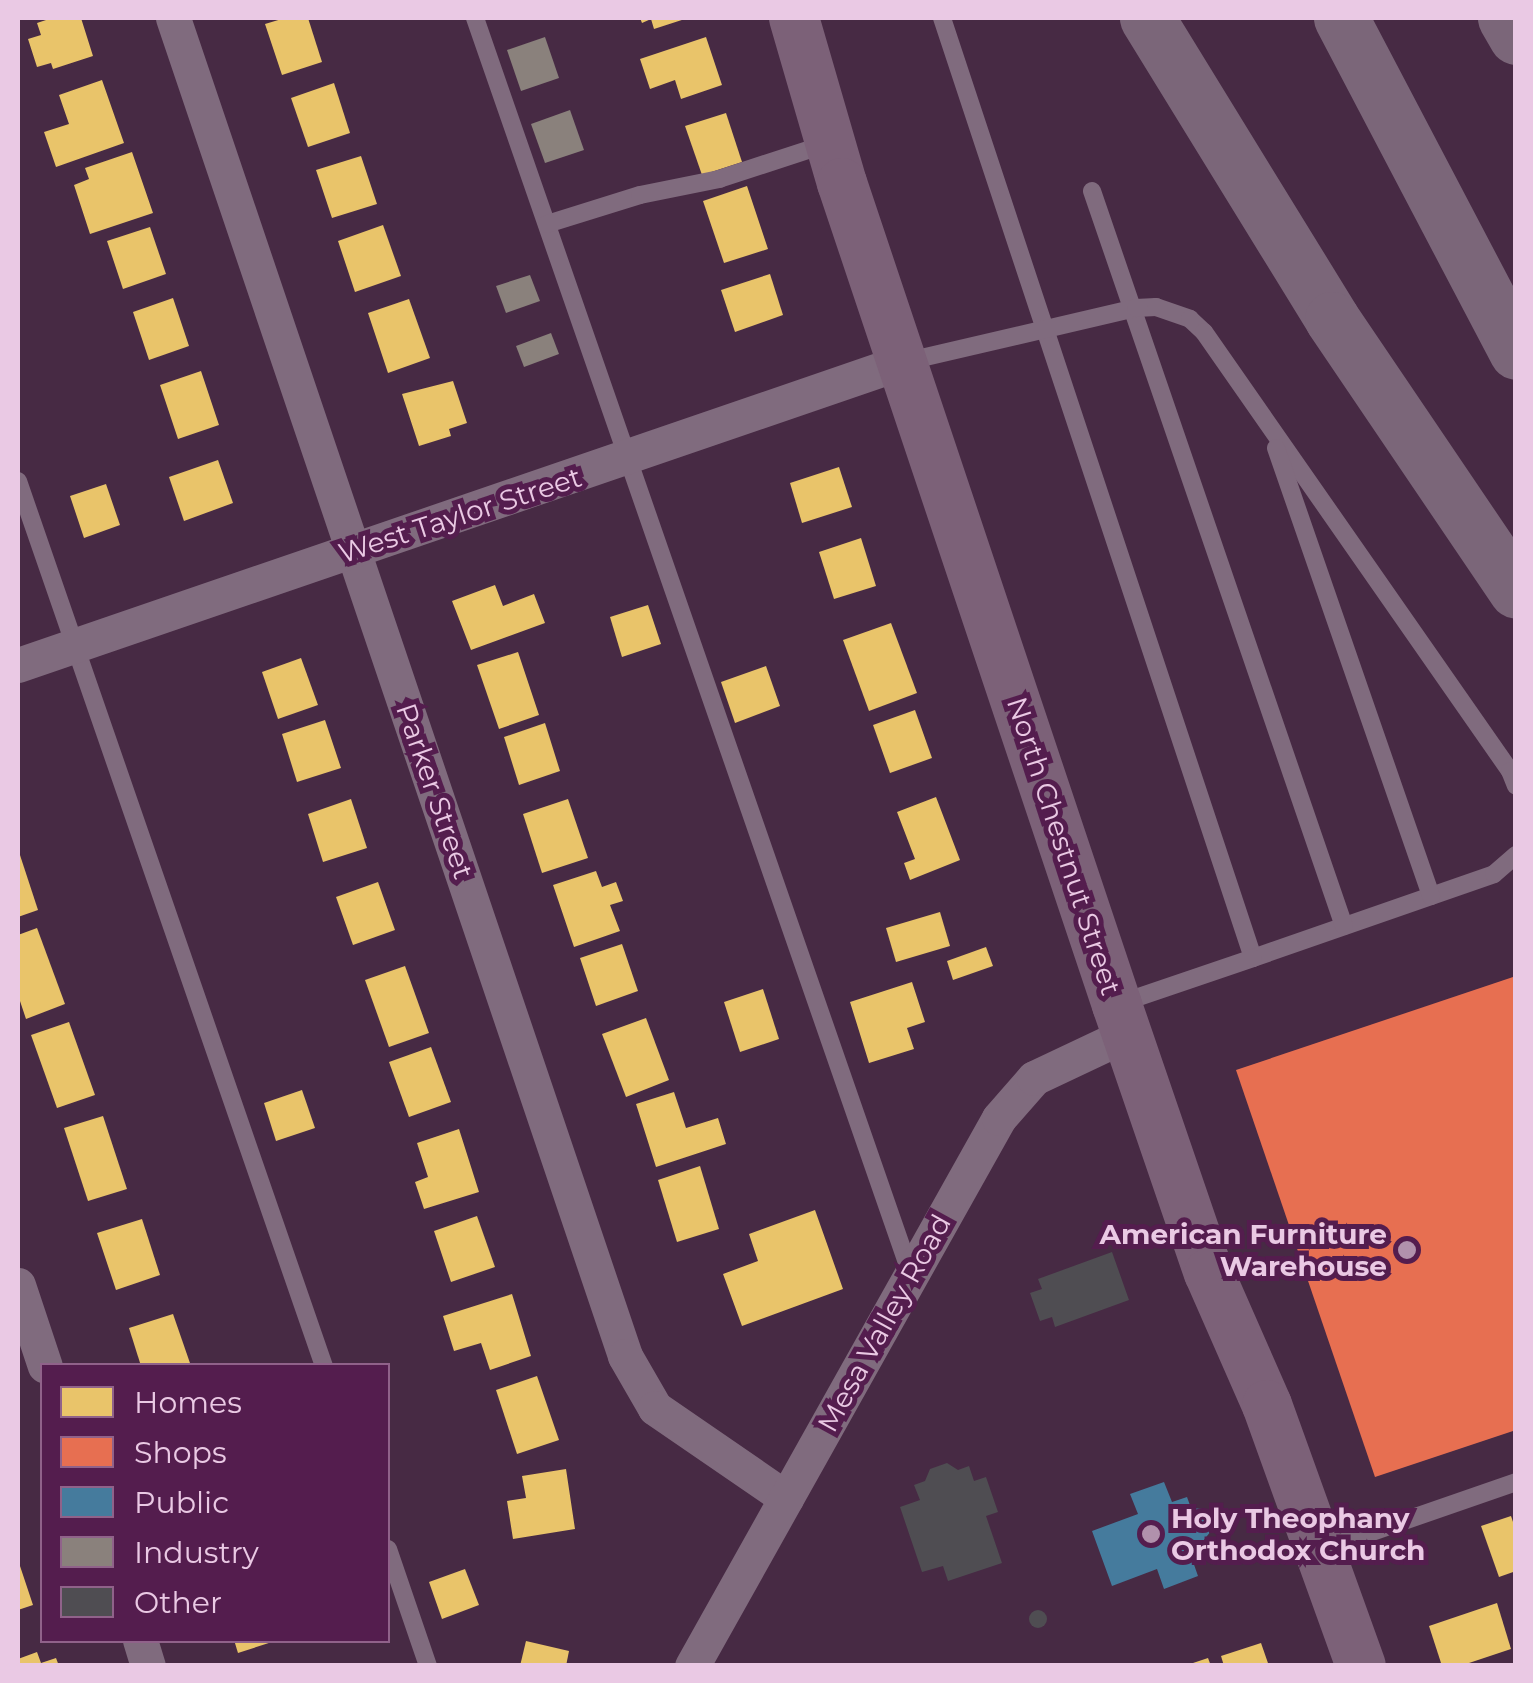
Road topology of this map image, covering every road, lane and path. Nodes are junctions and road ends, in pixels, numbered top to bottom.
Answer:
1 (173, 18) edge
2 (475, 18) edge
3 (794, 18) edge
4 (942, 18) edge
5 (1147, 18) edge
6 (1341, 18) edge
7 (1505, 18) edge
8 (1516, 37) edge
9 (829, 143) junction
10 (1092, 192) dead end
11 (546, 224) junction
12 (1132, 308) junction
13 (1046, 328) junction
14 (1516, 352) edge
15 (902, 362) junction
16 (1269, 427) junction
17 (628, 459) junction
18 (18, 481) edge
19 (354, 550) junction
20 (1516, 591) edge
21 (73, 646) junction
22 (18, 665) edge
23 (1516, 786) edge
24 (1516, 855) edge
25 (1431, 896) junction
26 (1344, 926) junction
27 (1253, 958) junction
28 (1122, 1019) junction
29 (911, 1274) junction
30 (18, 1285) edge
31 (44, 1363) edge
32 (323, 1363) edge
33 (1516, 1482) edge
34 (786, 1498) junction
35 (1320, 1551) junction
36 (390, 1555) edge
37 (428, 1666) edge
38 (692, 1666) edge
39 (1360, 1666) edge

1 - 19 street, Parker Street
2 - 11 lane
3 - 9 main road, North Chestnut Street
4 - 13 lane
5 - 20 highway
6 - 14 highway
7 - 8 highway
9 - 11 lane
9 - 15 main road, North Chestnut Street
10 - 12 lane
11 - 17 lane
12 - 13 lane
12 - 16 lane
12 - 26 lane
13 - 15 lane
13 - 27 lane
15 - 17 street, West Taylor Street
15 - 28 main road, North Chestnut Street
16 - 23 lane
16 - 25 lane
17 - 19 street, West Taylor Street
17 - 29 lane
18 - 21 lane
19 - 21 street, West Taylor Street
19 - 34 street, Parker Street
21 - 22 street, West Taylor Street
21 - 32 lane
24 - 25 lane
25 - 26 lane
26 - 27 lane
27 - 28 lane
28 - 29 street, Mesa Valley Road
28 - 35 main road, North Chestnut Street
29 - 34 street, Mesa Valley Road
30 - 31 street
33 - 35 lane
34 - 38 street, Mesa Valley Road
35 - 39 main road, North Chestnut Street
36 - 37 lane

